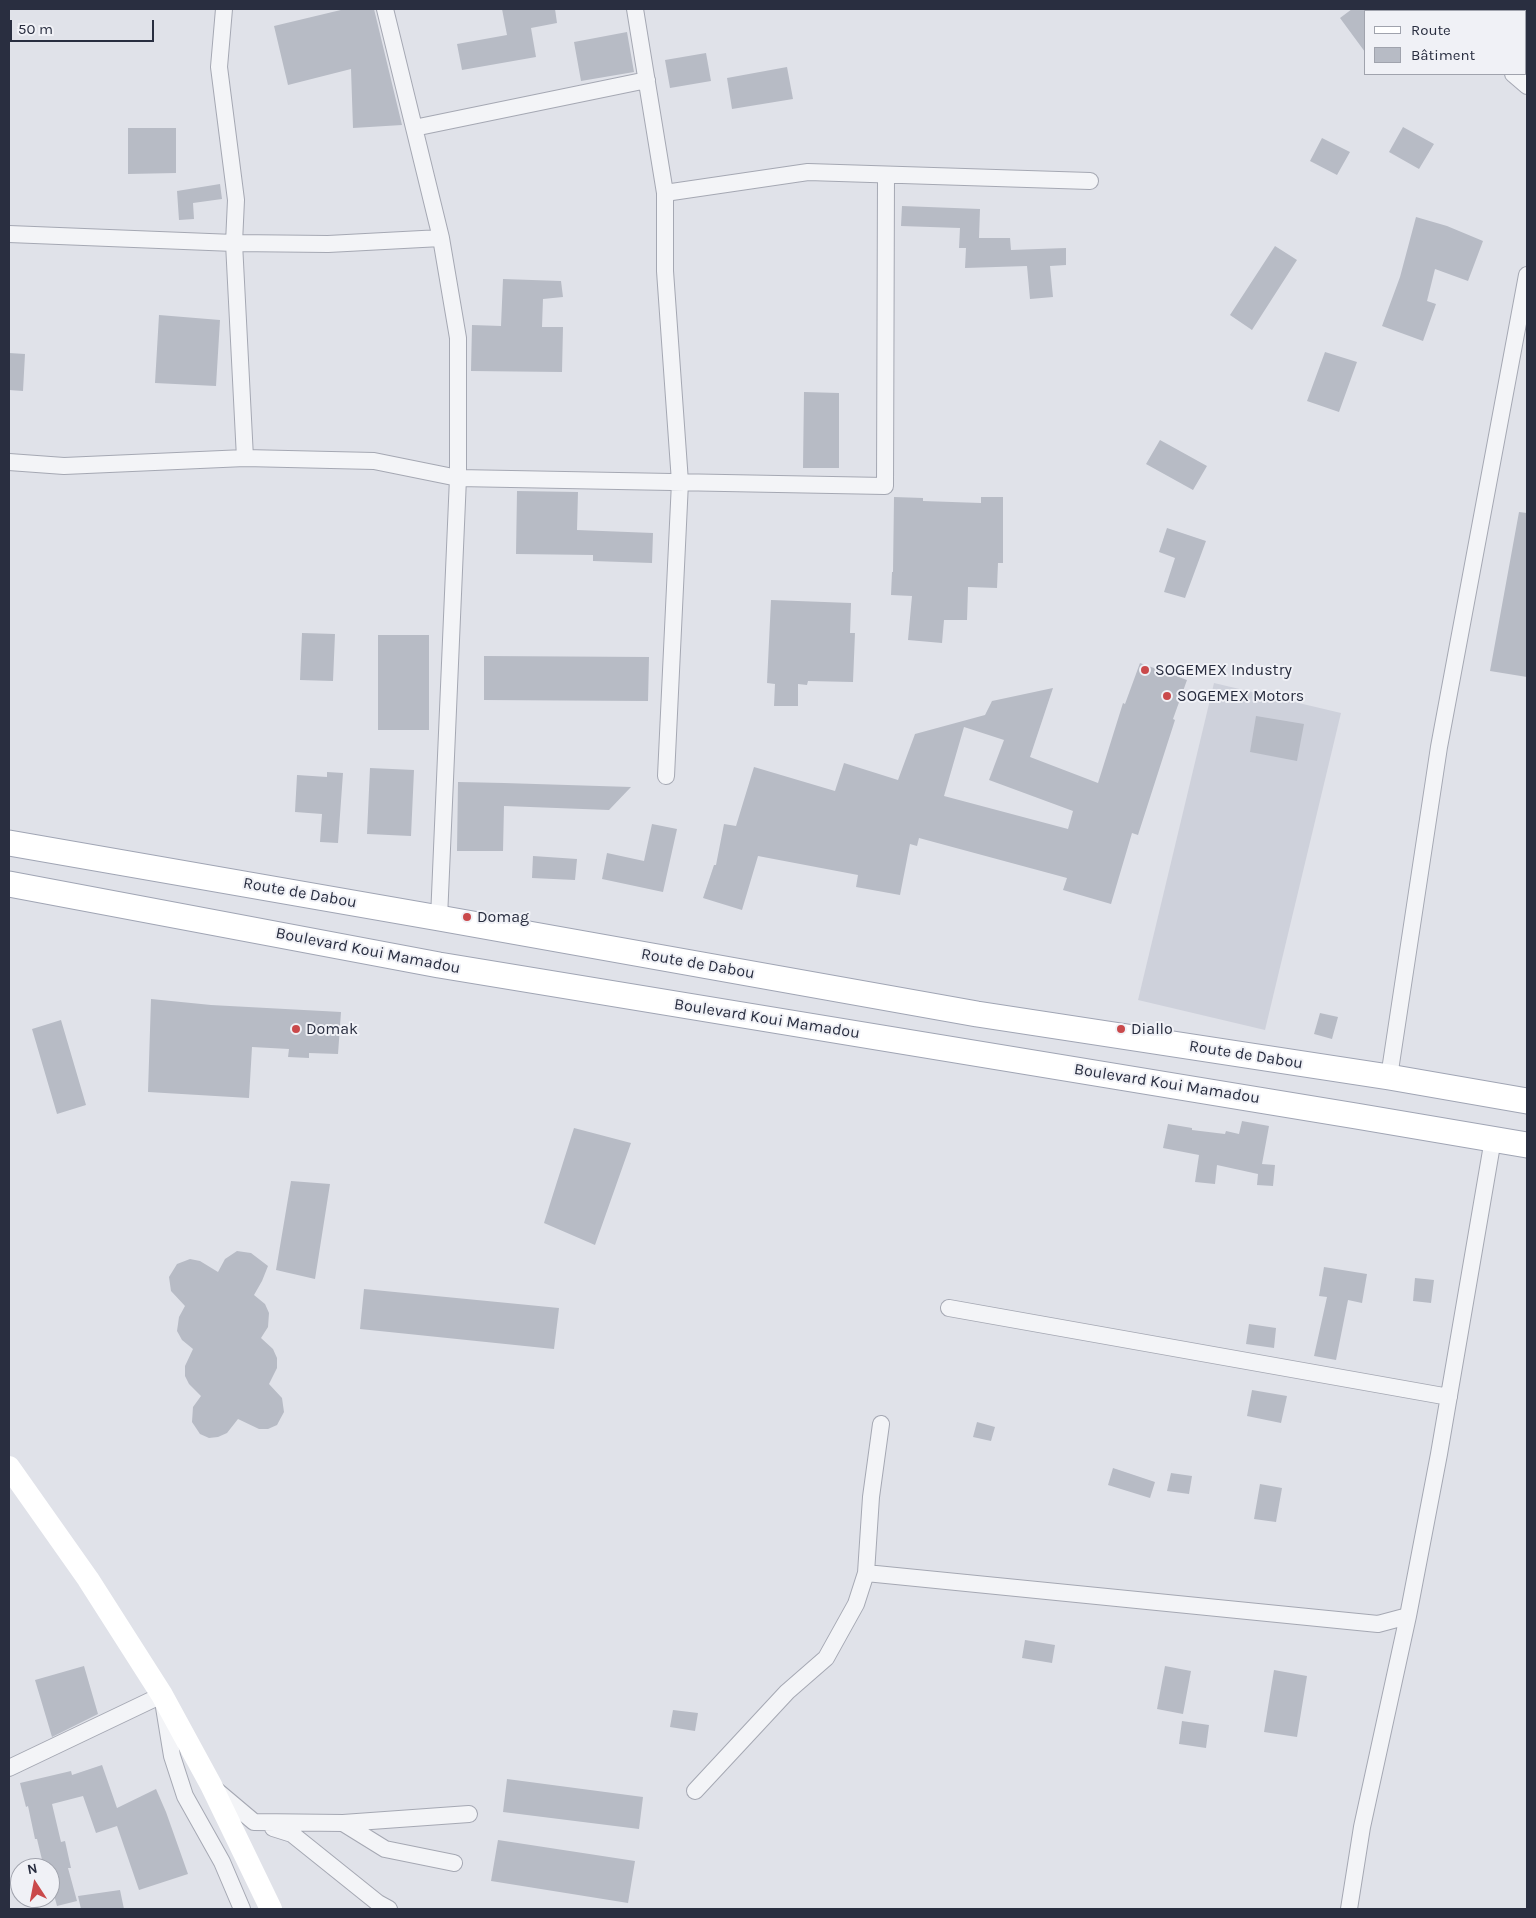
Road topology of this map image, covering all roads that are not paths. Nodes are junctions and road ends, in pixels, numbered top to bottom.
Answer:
1 (224, 9) edge
2 (384, 9) edge
3 (635, 9) edge
4 (1514, 75) edge
5 (647, 80) junction
6 (1527, 86) edge
7 (414, 128) junction
8 (886, 175) junction
9 (1090, 182) dead end
10 (665, 194) junction
11 (9, 234) edge
12 (441, 238) junction
13 (234, 243) junction
14 (1527, 275) edge
15 (245, 458) junction
16 (9, 462) edge
17 (458, 478) junction
18 (680, 482) junction
19 (666, 776) dead end
20 (9, 843) edge
21 (9, 884) edge
22 (439, 918) junction
23 (1389, 1077) junction
24 (1527, 1102) edge
25 (1493, 1139) junction
26 (1527, 1146) edge
27 (949, 1308) dead end
28 (1449, 1397) junction
29 (881, 1424) dead end
30 (9, 1467) edge
31 (866, 1573) junction
32 (1408, 1616) junction
33 (162, 1695) junction
34 (9, 1768) edge
35 (211, 1785) junction
36 (695, 1791) dead end
37 (469, 1814) dead end
38 (254, 1822) junction
39 (342, 1823) junction
40 (454, 1863) dead end
41 (242, 1909) edge
42 (270, 1909) edge
43 (389, 1909) edge
44 (1349, 1909) edge

1 - 13 street
2 - 7 street
3 - 5 street
4 - 6 street
5 - 7 street
5 - 10 street
7 - 12 street
8 - 9 street
8 - 10 street
8 - 18 street
10 - 18 street
11 - 13 street
12 - 13 street
12 - 17 street
13 - 15 street
14 - 23 street
15 - 16 street
15 - 17 street
17 - 18 street
17 - 22 street
18 - 19 street
20 - 22 main road, Route de Dabou
21 - 25 main road, Boulevard Koui Mamadou
22 - 23 main road, Route de Dabou
23 - 24 main road
25 - 26 main road, Boulevard Koui Mamadou
25 - 28 street
27 - 28 street
28 - 32 street
29 - 31 street
30 - 33 street
31 - 32 street
31 - 36 street
32 - 44 street
33 - 34 street
33 - 35 street
33 - 41 street
35 - 38 street
35 - 42 street
37 - 39 street
38 - 39 street
38 - 43 street
39 - 40 street

